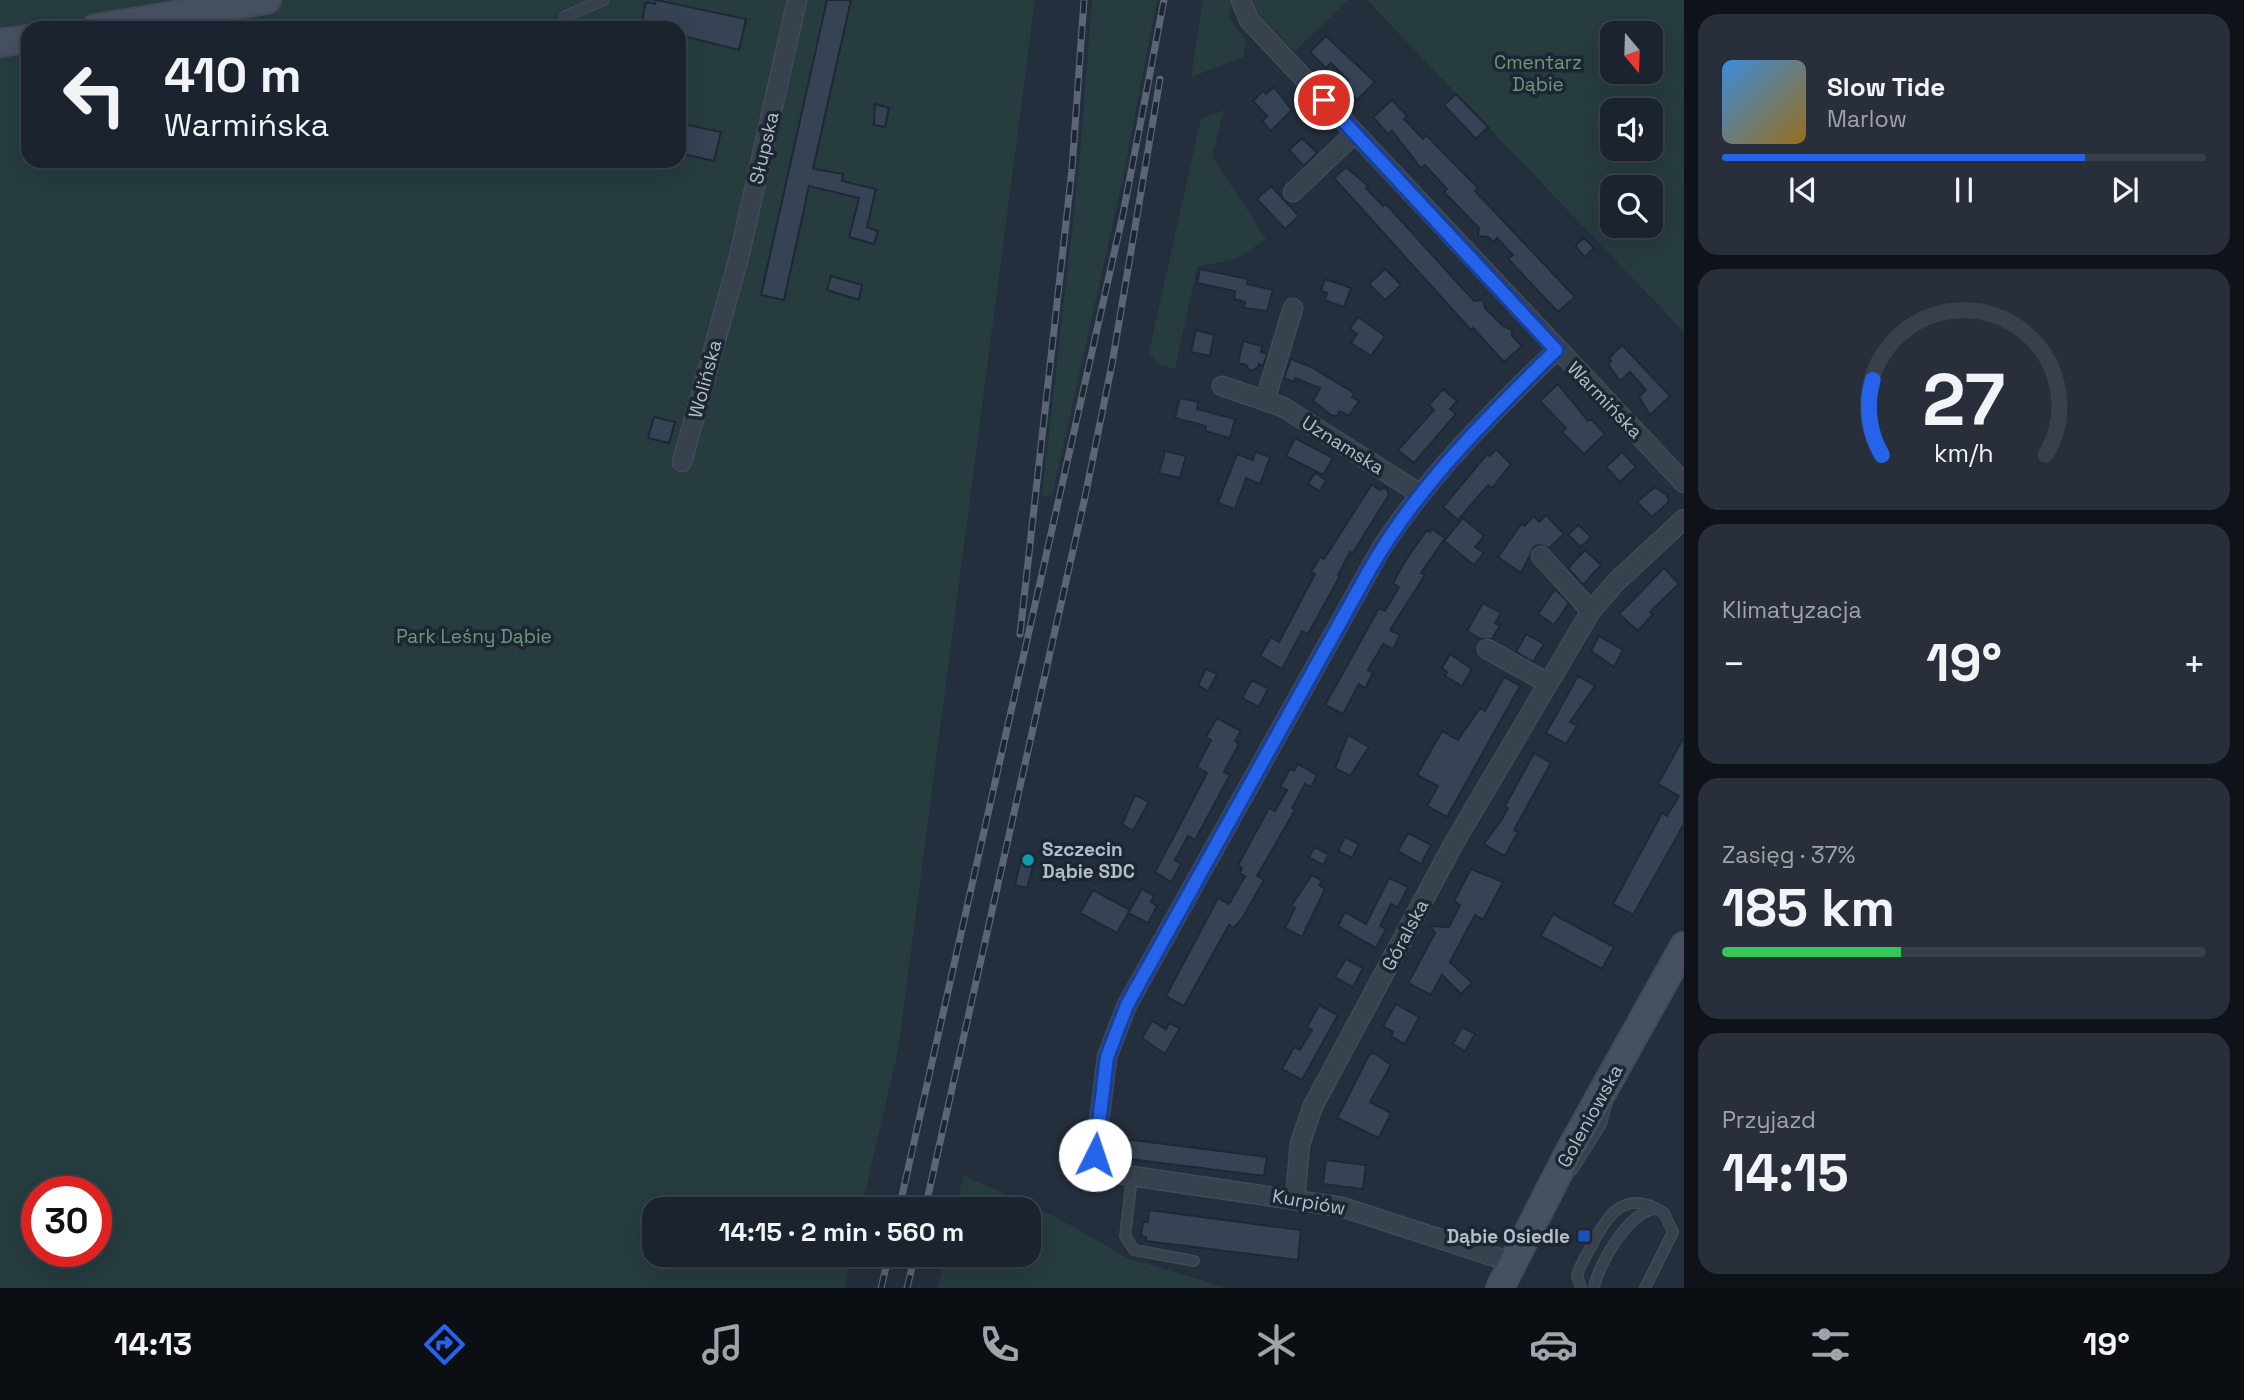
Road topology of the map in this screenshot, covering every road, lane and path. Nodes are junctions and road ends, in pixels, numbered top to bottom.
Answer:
1 (267, 0) edge
2 (604, 0) edge
3 (797, 0) edge
4 (1241, 0) edge
5 (565, 16) dead end
6 (138, 21) edge
7 (21, 39) edge
8 (0, 43) edge
9 (1354, 134) junction
10 (1293, 192) dead end
11 (728, 295) joint
12 (1293, 308) dead end
13 (1556, 350) junction
14 (1222, 386) dead end
15 (1265, 400) junction
16 (682, 462) dead end
17 (1684, 483) edge
18 (1419, 494) junction
19 (1684, 519) edge
20 (1541, 556) dead end
21 (1591, 611) junction
22 (1487, 649) dead end
23 (1546, 682) junction
24 (1684, 946) edge
25 (1132, 1177) junction
26 (1295, 1199) junction
27 (1657, 1209) junction
28 (1194, 1261) dead end
29 (1514, 1263) junction
30 (1500, 1288) edge
31 (1581, 1288) edge
32 (1594, 1288) edge
33 (1645, 1288) edge

1 - 6 street
2 - 5 lane
3 - 11 street, Słupska
4 - 9 street, Warmińska
7 - 8 street
9 - 10 street
9 - 13 street, Warmińska
11 - 16 street, Wolińska
12 - 15 street
13 - 17 street, Warmińska
13 - 18 street
14 - 15 street, Uznamska
15 - 18 street, Uznamska
18 - 25 street, Kurpiów
19 - 21 street, Góralska
20 - 21 street
21 - 23 street, Góralska
22 - 23 street
23 - 26 street, Góralska
24 - 29 street, Goleniowska
25 - 26 street, Kurpiów
25 - 28 lane
26 - 29 street, Kurpiów
27 - 31 lane
27 - 32 lane
27 - 33 lane
29 - 30 street, Goleniowska

